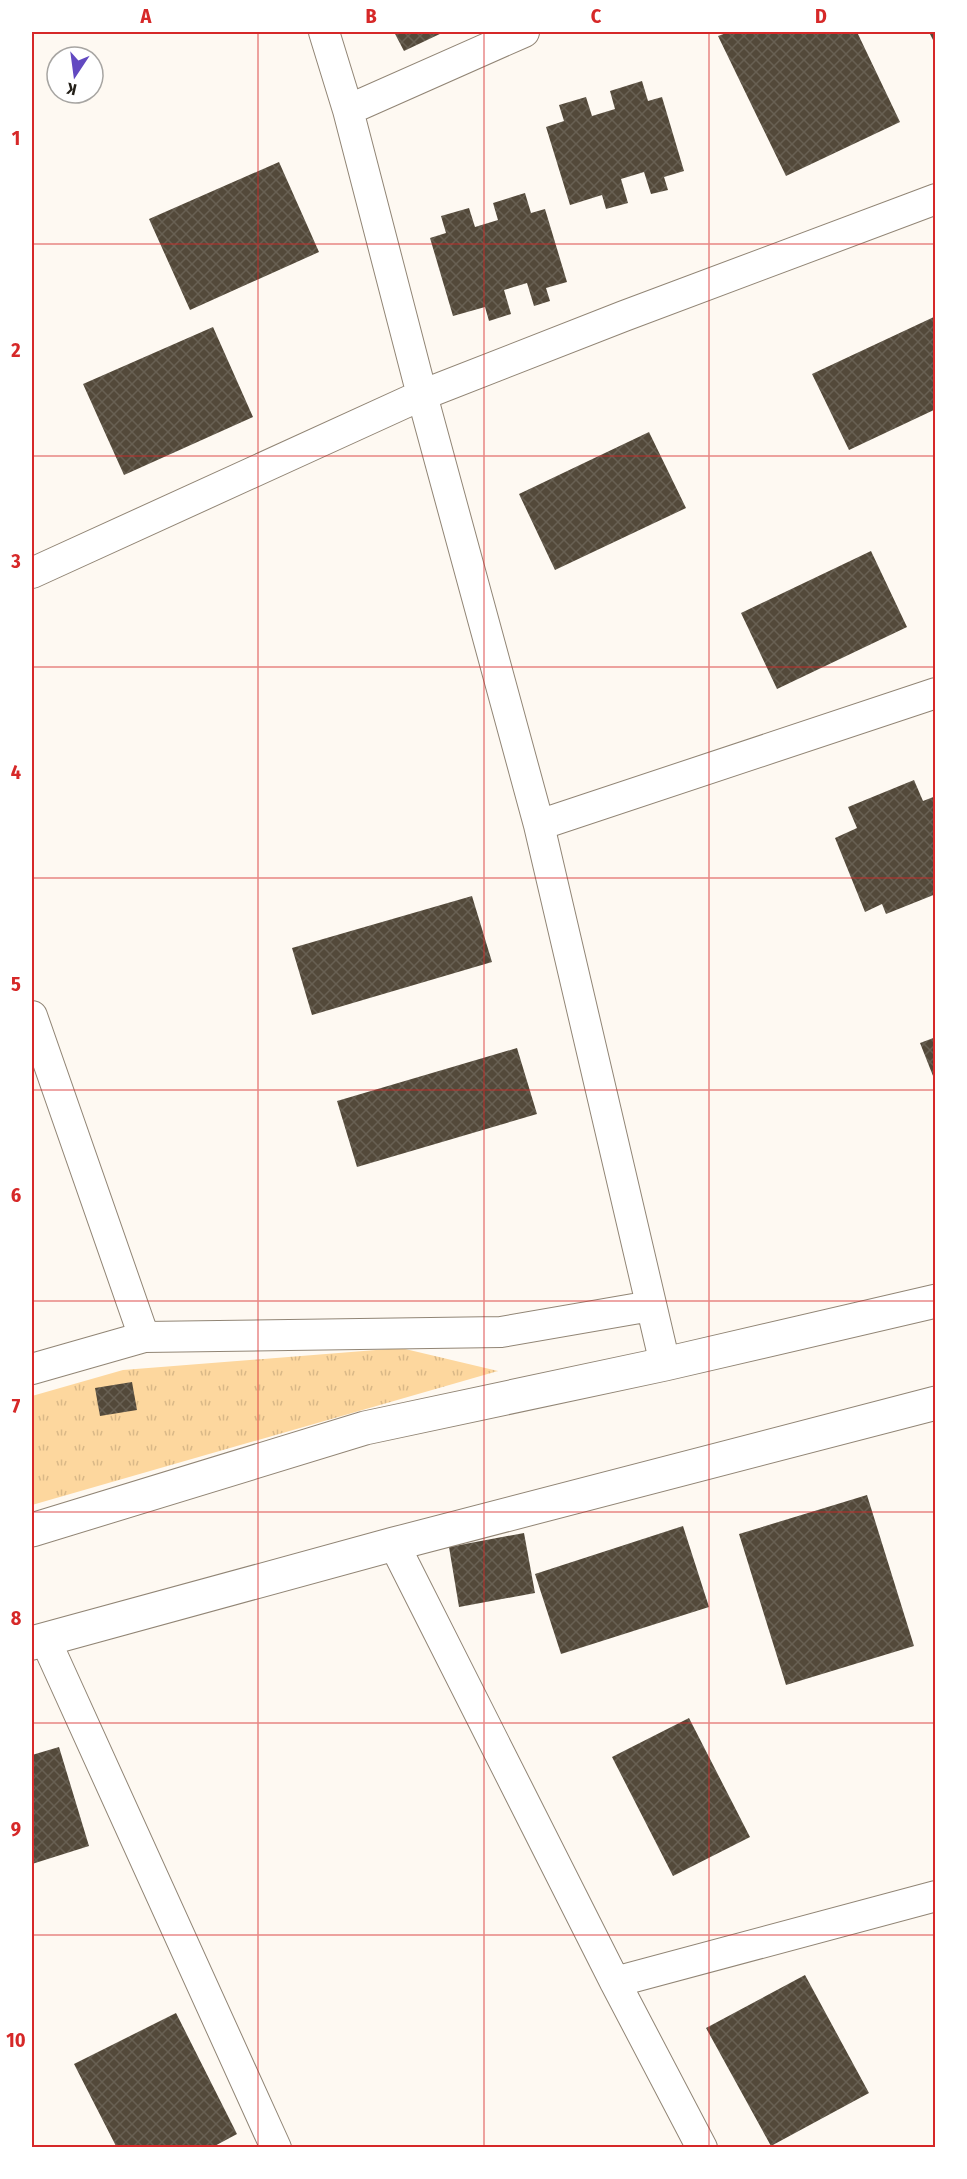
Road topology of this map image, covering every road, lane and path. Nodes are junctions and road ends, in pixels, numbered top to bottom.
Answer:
1 (324, 32) edge
2 (524, 32) edge
3 (348, 110) junction
4 (936, 199) edge
5 (422, 395) junction
6 (32, 573) edge
7 (936, 693) edge
8 (539, 825) junction
9 (32, 1016) edge
10 (936, 1301) edge
11 (651, 1306) junction
12 (144, 1337) junction
13 (664, 1364) junction
14 (32, 1369) edge
15 (936, 1403) edge
16 (32, 1530) edge
17 (394, 1544) junction
18 (38, 1641) edge
19 (936, 1896) edge
20 (615, 1982) junction
21 (276, 2148) edge
22 (702, 2148) edge

1 - 3 street
2 - 3 street
3 - 5 street
4 - 5 street
5 - 6 street
5 - 8 street
7 - 8 street
8 - 11 street
9 - 12 street
10 - 13 main road
11 - 12 street
11 - 13 street
12 - 14 street
13 - 16 main road
15 - 17 main road
17 - 18 main road
17 - 20 street
18 - 21 street
19 - 20 street
20 - 22 street

